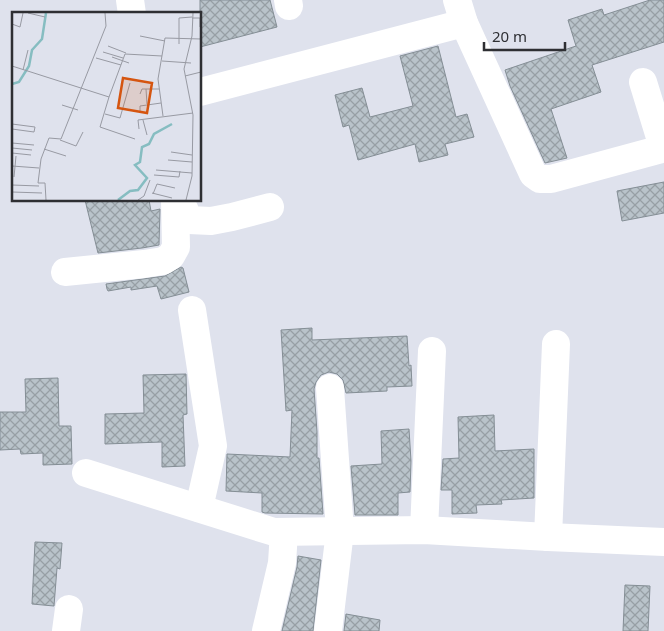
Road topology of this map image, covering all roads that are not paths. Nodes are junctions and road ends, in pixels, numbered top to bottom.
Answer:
1 (460, 12) edge
2 (643, 82) dead end
3 (201, 92) edge
4 (175, 201) edge
5 (180, 201) edge
6 (270, 206) dead end
7 (65, 272) dead end
8 (192, 310) dead end
9 (556, 344) dead end
10 (432, 351) dead end
11 (330, 388) dead end
12 (86, 473) dead end
13 (199, 508) junction
14 (424, 530) junction
15 (340, 531) junction
16 (284, 532) junction
17 (548, 537) junction
18 (664, 542) edge
19 (266, 631) edge
20 (328, 631) edge

1 - 2 street
1 - 3 street
4 - 7 street
5 - 6 street
8 - 13 street
9 - 17 street
10 - 14 street
11 - 15 street
12 - 13 street
13 - 16 street
14 - 15 street
14 - 17 street
15 - 16 street
15 - 20 street
16 - 19 street
17 - 18 street

